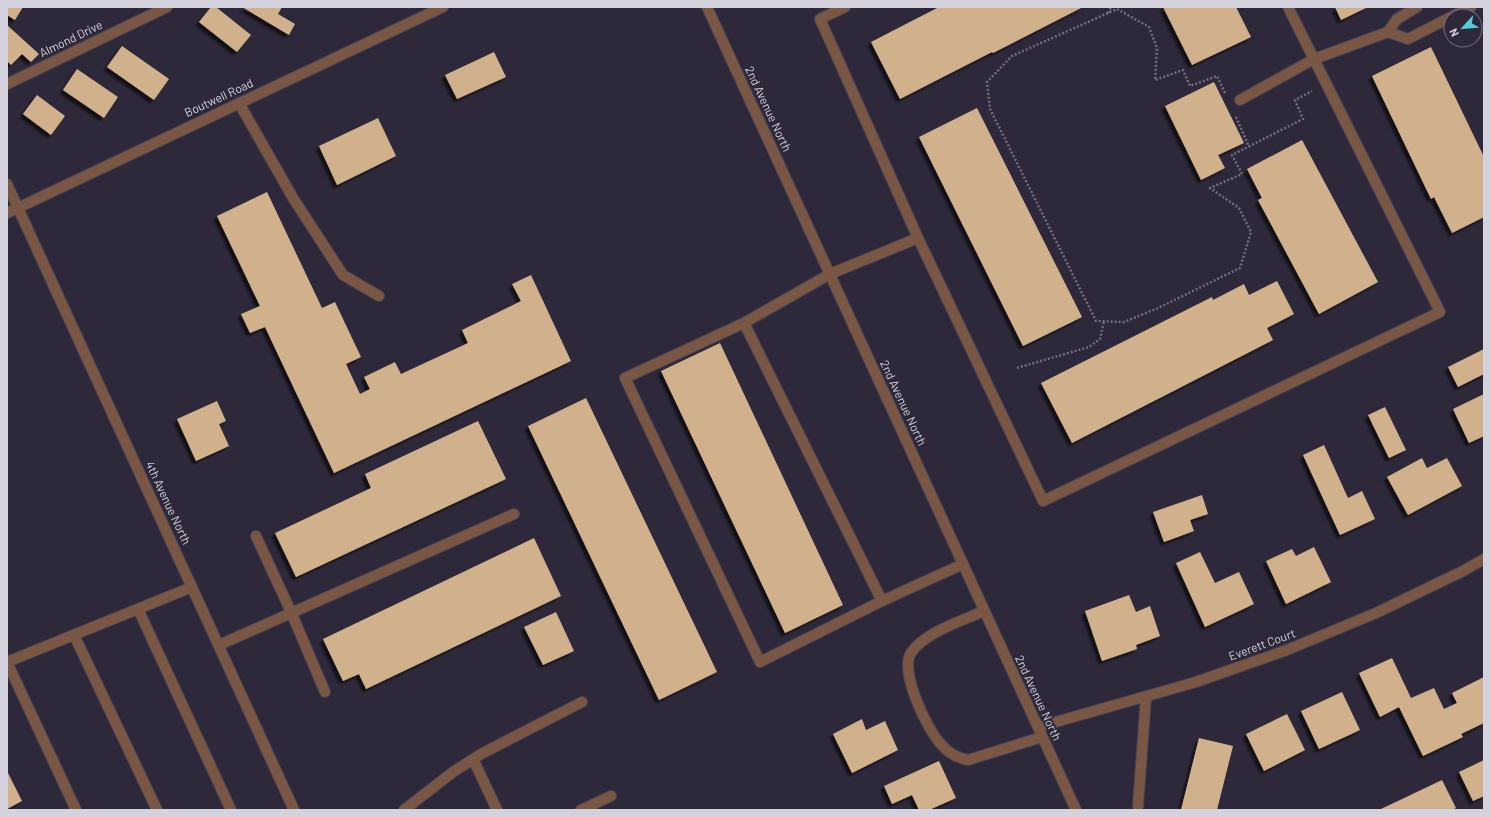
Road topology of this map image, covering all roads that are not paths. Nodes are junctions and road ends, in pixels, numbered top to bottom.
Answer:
1 (167, 7) edge
2 (443, 7) edge
3 (707, 7) edge
4 (845, 7) edge
5 (1288, 7) edge
6 (1417, 7) edge
7 (1443, 21) edge
8 (1388, 32) junction
9 (1314, 59) junction
10 (7, 84) edge
11 (1240, 100) dead end
12 (239, 103) junction
13 (7, 184) edge
14 (18, 208) junction
15 (7, 213) edge
16 (918, 238) junction
17 (830, 274) junction
18 (379, 296) dead end
19 (744, 323) junction
20 (514, 514) dead end
21 (256, 536) dead end
22 (1484, 559) edge
23 (963, 564) junction
24 (192, 587) junction
25 (882, 601) junction
26 (138, 609) junction
27 (984, 611) junction
28 (291, 612) junction
29 (74, 635) junction
30 (219, 645) junction
31 (325, 692) dead end
32 (1146, 697) junction
33 (582, 702) dead end
34 (1038, 727) junction
35 (1042, 737) junction
36 (473, 759) junction
37 (611, 796) dead end
38 (1138, 806) dead end
39 (76, 810) edge
40 (158, 810) edge
41 (231, 810) edge
42 (294, 810) edge
43 (404, 810) edge
44 (497, 810) edge
45 (580, 810) edge
46 (1076, 810) edge

1 - 10 street, Almond Drive
2 - 12 street, Boutwell Road
3 - 17 street, 2nd Avenue North
4 - 16 street
5 - 9 street
6 - 8 street
7 - 8 street
8 - 9 street
9 - 11 street
9 - 16 street
12 - 14 street, Boutwell Road
12 - 18 street
13 - 14 street, 4th Avenue North
14 - 15 street, Boutwell Road
14 - 24 street, 4th Avenue North
16 - 17 street
17 - 19 street
17 - 23 street, 2nd Avenue North
19 - 25 street
19 - 25 street
20 - 28 street
21 - 28 street
22 - 32 street, Everett Court
23 - 25 street
23 - 27 street, 2nd Avenue North
24 - 26 street
24 - 30 street, 4th Avenue North
26 - 29 street
26 - 41 street
27 - 34 street, 2nd Avenue North
27 - 35 street
28 - 30 street
28 - 31 street
29 - 39 street
29 - 40 street
30 - 42 street, 4th Avenue North
32 - 34 street, Everett Court
32 - 38 street
33 - 36 street
34 - 35 street, 2nd Avenue North
35 - 46 street, 2nd Avenue North
36 - 43 street
36 - 44 street
37 - 45 street

